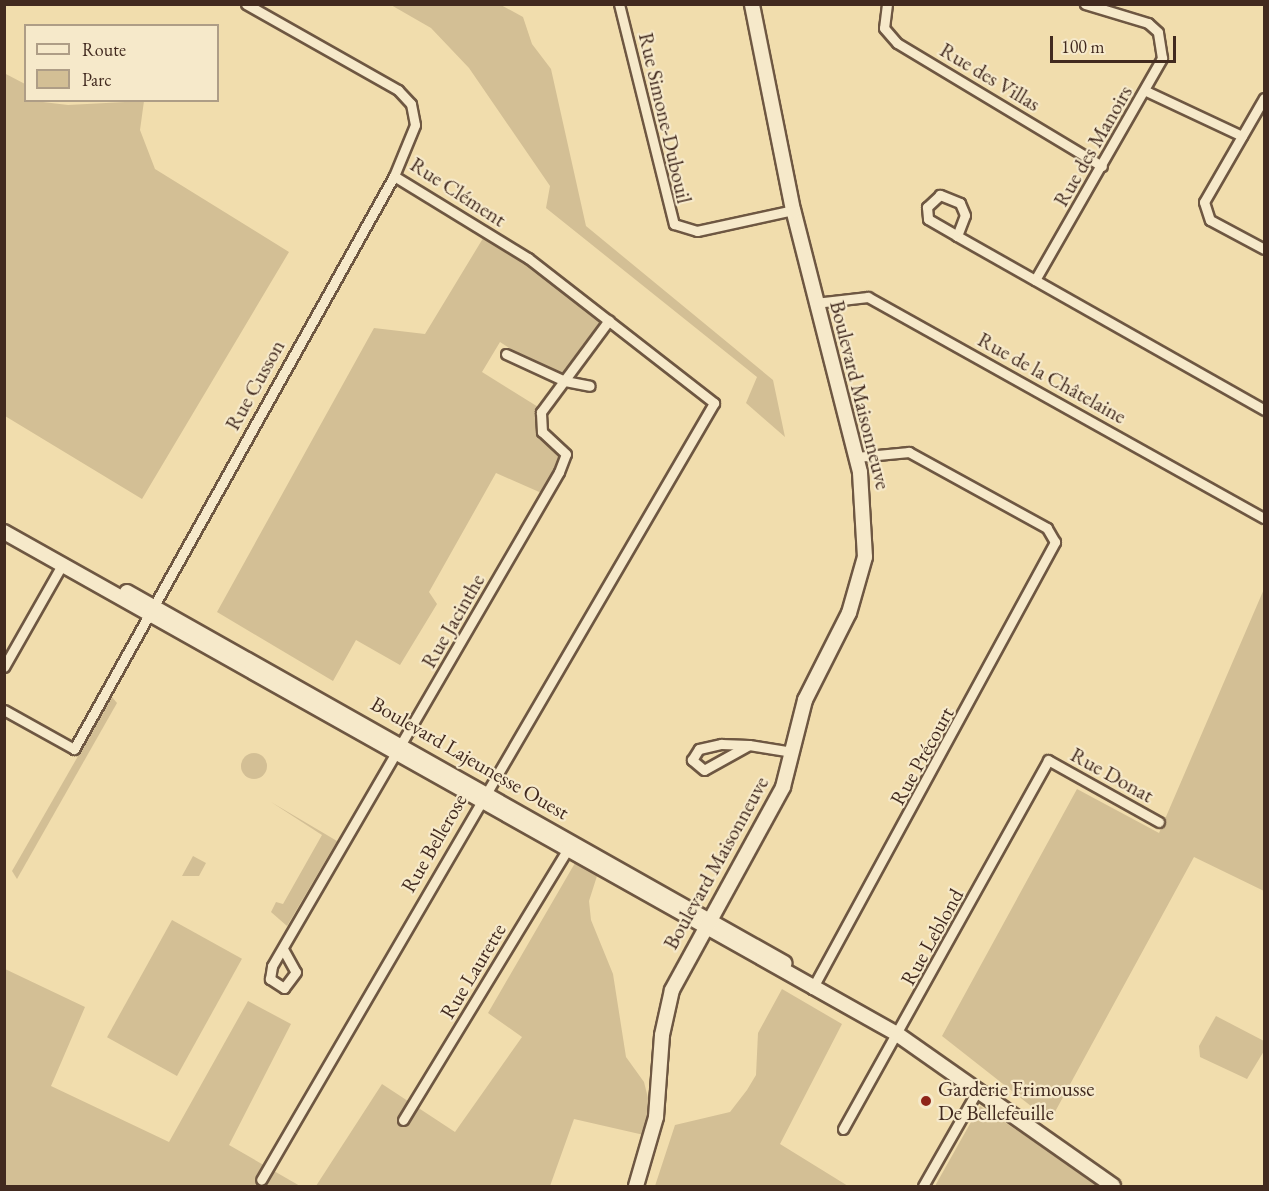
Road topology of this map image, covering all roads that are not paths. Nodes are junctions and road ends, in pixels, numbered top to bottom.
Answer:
1 (246, 4) edge
2 (619, 4) edge
3 (752, 4) edge
4 (887, 4) edge
5 (1085, 4) edge
6 (1146, 91) junction
7 (1264, 98) edge
8 (1242, 136) junction
9 (1102, 166) junction
10 (394, 176) junction
11 (793, 210) junction
12 (957, 236) junction
13 (1264, 249) edge
14 (1035, 280) junction
15 (815, 303) junction
16 (609, 320) junction
17 (506, 354) dead end
18 (564, 381) junction
19 (590, 386) dead end
20 (714, 403) joint
21 (1264, 411) edge
22 (856, 458) junction
23 (1264, 518) edge
24 (4, 532) edge
25 (68, 568) junction
26 (150, 608) junction
27 (4, 668) edge
28 (4, 711) edge
29 (749, 745) junction
30 (400, 749) junction
31 (792, 752) junction
32 (1048, 760) joint
33 (483, 796) junction
34 (1159, 822) dead end
35 (570, 845) junction
36 (708, 925) junction
37 (283, 949) dead end
38 (814, 986) junction
39 (897, 1034) junction
40 (976, 1093) junction
41 (403, 1120) dead end
42 (843, 1129) dead end
43 (261, 1180) dead end
44 (636, 1186) edge
45 (923, 1186) edge
46 (1113, 1186) edge

1 - 10 street, Rue Clément
2 - 11 street, Rue Simone-Dubouil
3 - 11 street, Boulevard Maisonneuve
4 - 9 street, Rue des Villas
5 - 6 street, Rue des Manoirs
6 - 8 street
6 - 9 street, Rue des Manoirs
7 - 8 street
8 - 13 street
9 - 14 street, Rue des Manoirs
10 - 16 street, Rue Clément
10 - 26 street, Rue Cusson
11 - 15 street, Boulevard Maisonneuve
12 - 12 street
12 - 14 street
14 - 21 street
15 - 22 street, Boulevard Maisonneuve
15 - 23 street, Rue de la Châtelaine
16 - 18 street, Rue Jacinthe
16 - 20 street, Rue Clément
17 - 18 street
18 - 19 street
18 - 30 street, Rue Jacinthe
20 - 33 street, Rue Bellerose
22 - 31 street, Boulevard Maisonneuve
22 - 38 street, Rue Précourt
24 - 25 street, Boulevard Lajeunesse Ouest
25 - 26 street, Boulevard Lajeunesse Ouest
25 - 27 street
26 - 28 street, Rue Cusson
26 - 30 street, Boulevard Lajeunesse Ouest
29 - 29 street
29 - 31 street
30 - 33 street, Boulevard Lajeunesse Ouest
30 - 37 street, Rue Jacinthe
31 - 36 street, Boulevard Maisonneuve
32 - 34 street, Rue Donat
32 - 39 street, Rue Leblond
33 - 35 street, Boulevard Lajeunesse Ouest
33 - 43 street, Rue Bellerose
35 - 36 street, Boulevard Lajeunesse Ouest
35 - 41 street, Rue Laurette
36 - 38 street, Boulevard Lajeunesse Ouest
36 - 44 street, Boulevard Maisonneuve
38 - 39 street, Boulevard Lajeunesse Ouest
39 - 40 street, Boulevard Lajeunesse Ouest
39 - 42 street, Rue Leblond
40 - 45 street
40 - 46 street, Boulevard Lajeunesse Ouest

